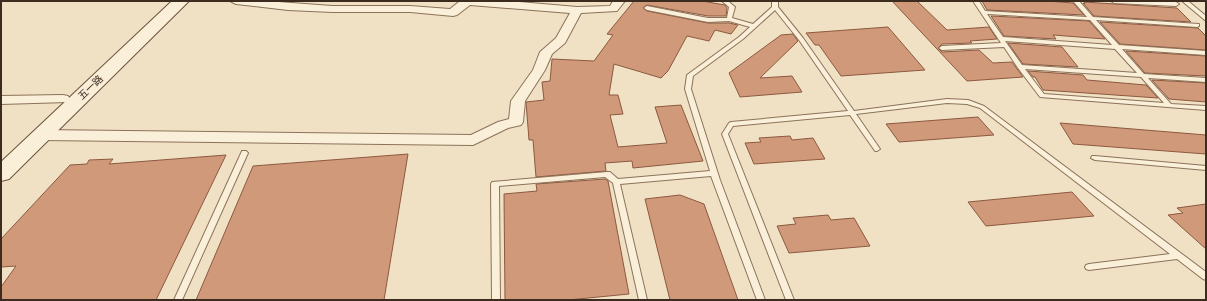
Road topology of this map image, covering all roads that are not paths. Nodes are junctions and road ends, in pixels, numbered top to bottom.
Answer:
1 (169, 1) edge
2 (181, 1) edge
3 (236, 1) edge
4 (620, 1) edge
5 (725, 1) edge
6 (976, 1) edge
7 (1076, 1) edge
8 (1114, 1) edge
9 (1185, 1) edge
10 (775, 4) edge
11 (1176, 4) dead end
12 (647, 8) dead end
13 (577, 10) junction
14 (983, 12) junction
15 (1092, 18) junction
16 (729, 19) junction
17 (1206, 19) edge
18 (1197, 25) dead end
19 (753, 26) junction
20 (1003, 42) junction
21 (1117, 47) junction
22 (942, 48) dead end
23 (1206, 53) edge
24 (1020, 67) junction
25 (1144, 76) junction
26 (1206, 80) edge
27 (63, 99) junction
28 (1, 100) edge
29 (1169, 105) junction
30 (1206, 108) edge
31 (852, 113) junction
32 (41, 135) junction
33 (877, 148) dead end
34 (244, 153) dead end
35 (1, 158) edge
36 (1095, 158) dead end
37 (1206, 168) edge
38 (713, 173) junction
39 (1, 174) edge
40 (616, 182) junction
41 (1178, 256) junction
42 (1089, 267) dead end
43 (1206, 278) edge
44 (178, 300) edge
45 (496, 300) edge
46 (643, 300) edge
47 (761, 300) edge
48 (790, 300) edge

1 - 27 main road, 五一路
2 - 32 main road, 五一路
3 - 13 street
4 - 13 street
5 - 16 lane
6 - 14 lane
7 - 15 lane
8 - 11 lane
9 - 17 lane
10 - 19 lane
10 - 31 lane
12 - 16 lane
13 - 32 street
14 - 15 lane
14 - 20 lane
15 - 18 lane
15 - 21 lane
16 - 19 lane
19 - 38 lane
20 - 21 lane
20 - 22 lane
20 - 24 lane
21 - 23 lane
21 - 25 lane
24 - 25 lane
24 - 29 lane
25 - 26 lane
25 - 29 lane
27 - 28 street
27 - 35 main road, 五一路
29 - 30 lane
31 - 33 lane
31 - 41 lane
31 - 48 lane
32 - 39 main road, 五一路
34 - 44 lane
36 - 37 lane
38 - 40 lane
38 - 47 lane
40 - 45 lane
40 - 46 lane
41 - 42 lane
41 - 43 lane

